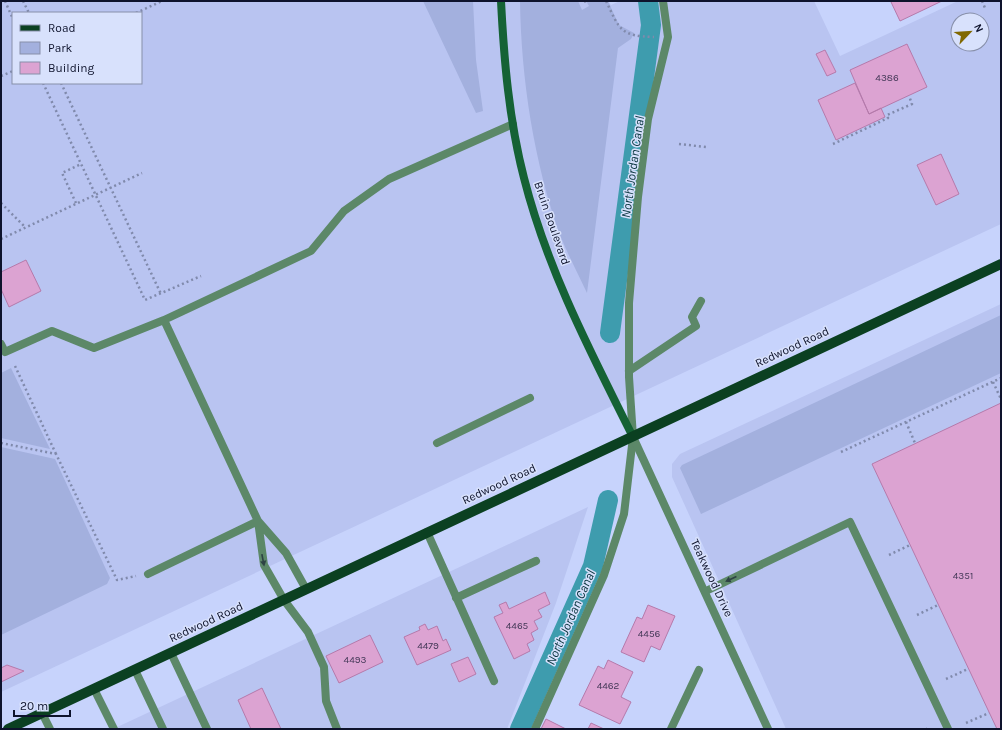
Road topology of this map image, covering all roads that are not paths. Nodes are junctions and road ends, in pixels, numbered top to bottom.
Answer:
1 (501, 1) edge
2 (663, 1) edge
3 (513, 124) junction
4 (1001, 264) edge
5 (701, 301) dead end
6 (164, 320) junction
7 (1, 344) edge
8 (630, 371) junction
9 (530, 398) dead end
10 (633, 436) junction
11 (437, 443) dead end
12 (258, 521) junction
13 (427, 532) junction
14 (536, 561) dead end
15 (148, 574) road end
16 (306, 589) junction
17 (706, 591) junction
18 (456, 598) junction
19 (284, 600) junction
20 (171, 653) junction
21 (135, 670) junction
22 (699, 670) dead end
23 (494, 682) dead end
24 (94, 689) junction
25 (42, 713) junction
26 (8, 729) edge
27 (50, 729) edge
28 (114, 729) edge
29 (162, 729) edge
30 (207, 729) edge
31 (338, 729) edge
32 (534, 729) edge
33 (671, 729) edge
34 (768, 729) edge
35 (948, 729) edge

1 - 3 street, Bruin Boulevard
2 - 8 street
3 - 6 street
3 - 10 street, Bruin Boulevard
4 - 10 main road, Redwood Road
5 - 8 street
6 - 7 street
6 - 12 street
8 - 10 street
9 - 11 street
10 - 13 main road, Redwood Road
10 - 17 street, Teakwood Drive
10 - 32 street
12 - 15 street
12 - 16 street
12 -> 19 street
13 - 16 main road, Redwood Road
13 - 18 street
14 - 18 street
16 - 19 main road, Redwood Road
17 - 34 street, Teakwood Drive
35 -> 17 street
18 - 23 street
19 - 20 main road, Redwood Road
19 - 31 street
20 - 21 main road, Redwood Road
20 - 30 street
21 - 24 main road, Redwood Road
21 - 29 street
22 - 33 street
24 - 25 main road, Redwood Road
24 - 28 street
25 - 26 main road, Redwood Road
25 - 27 street

